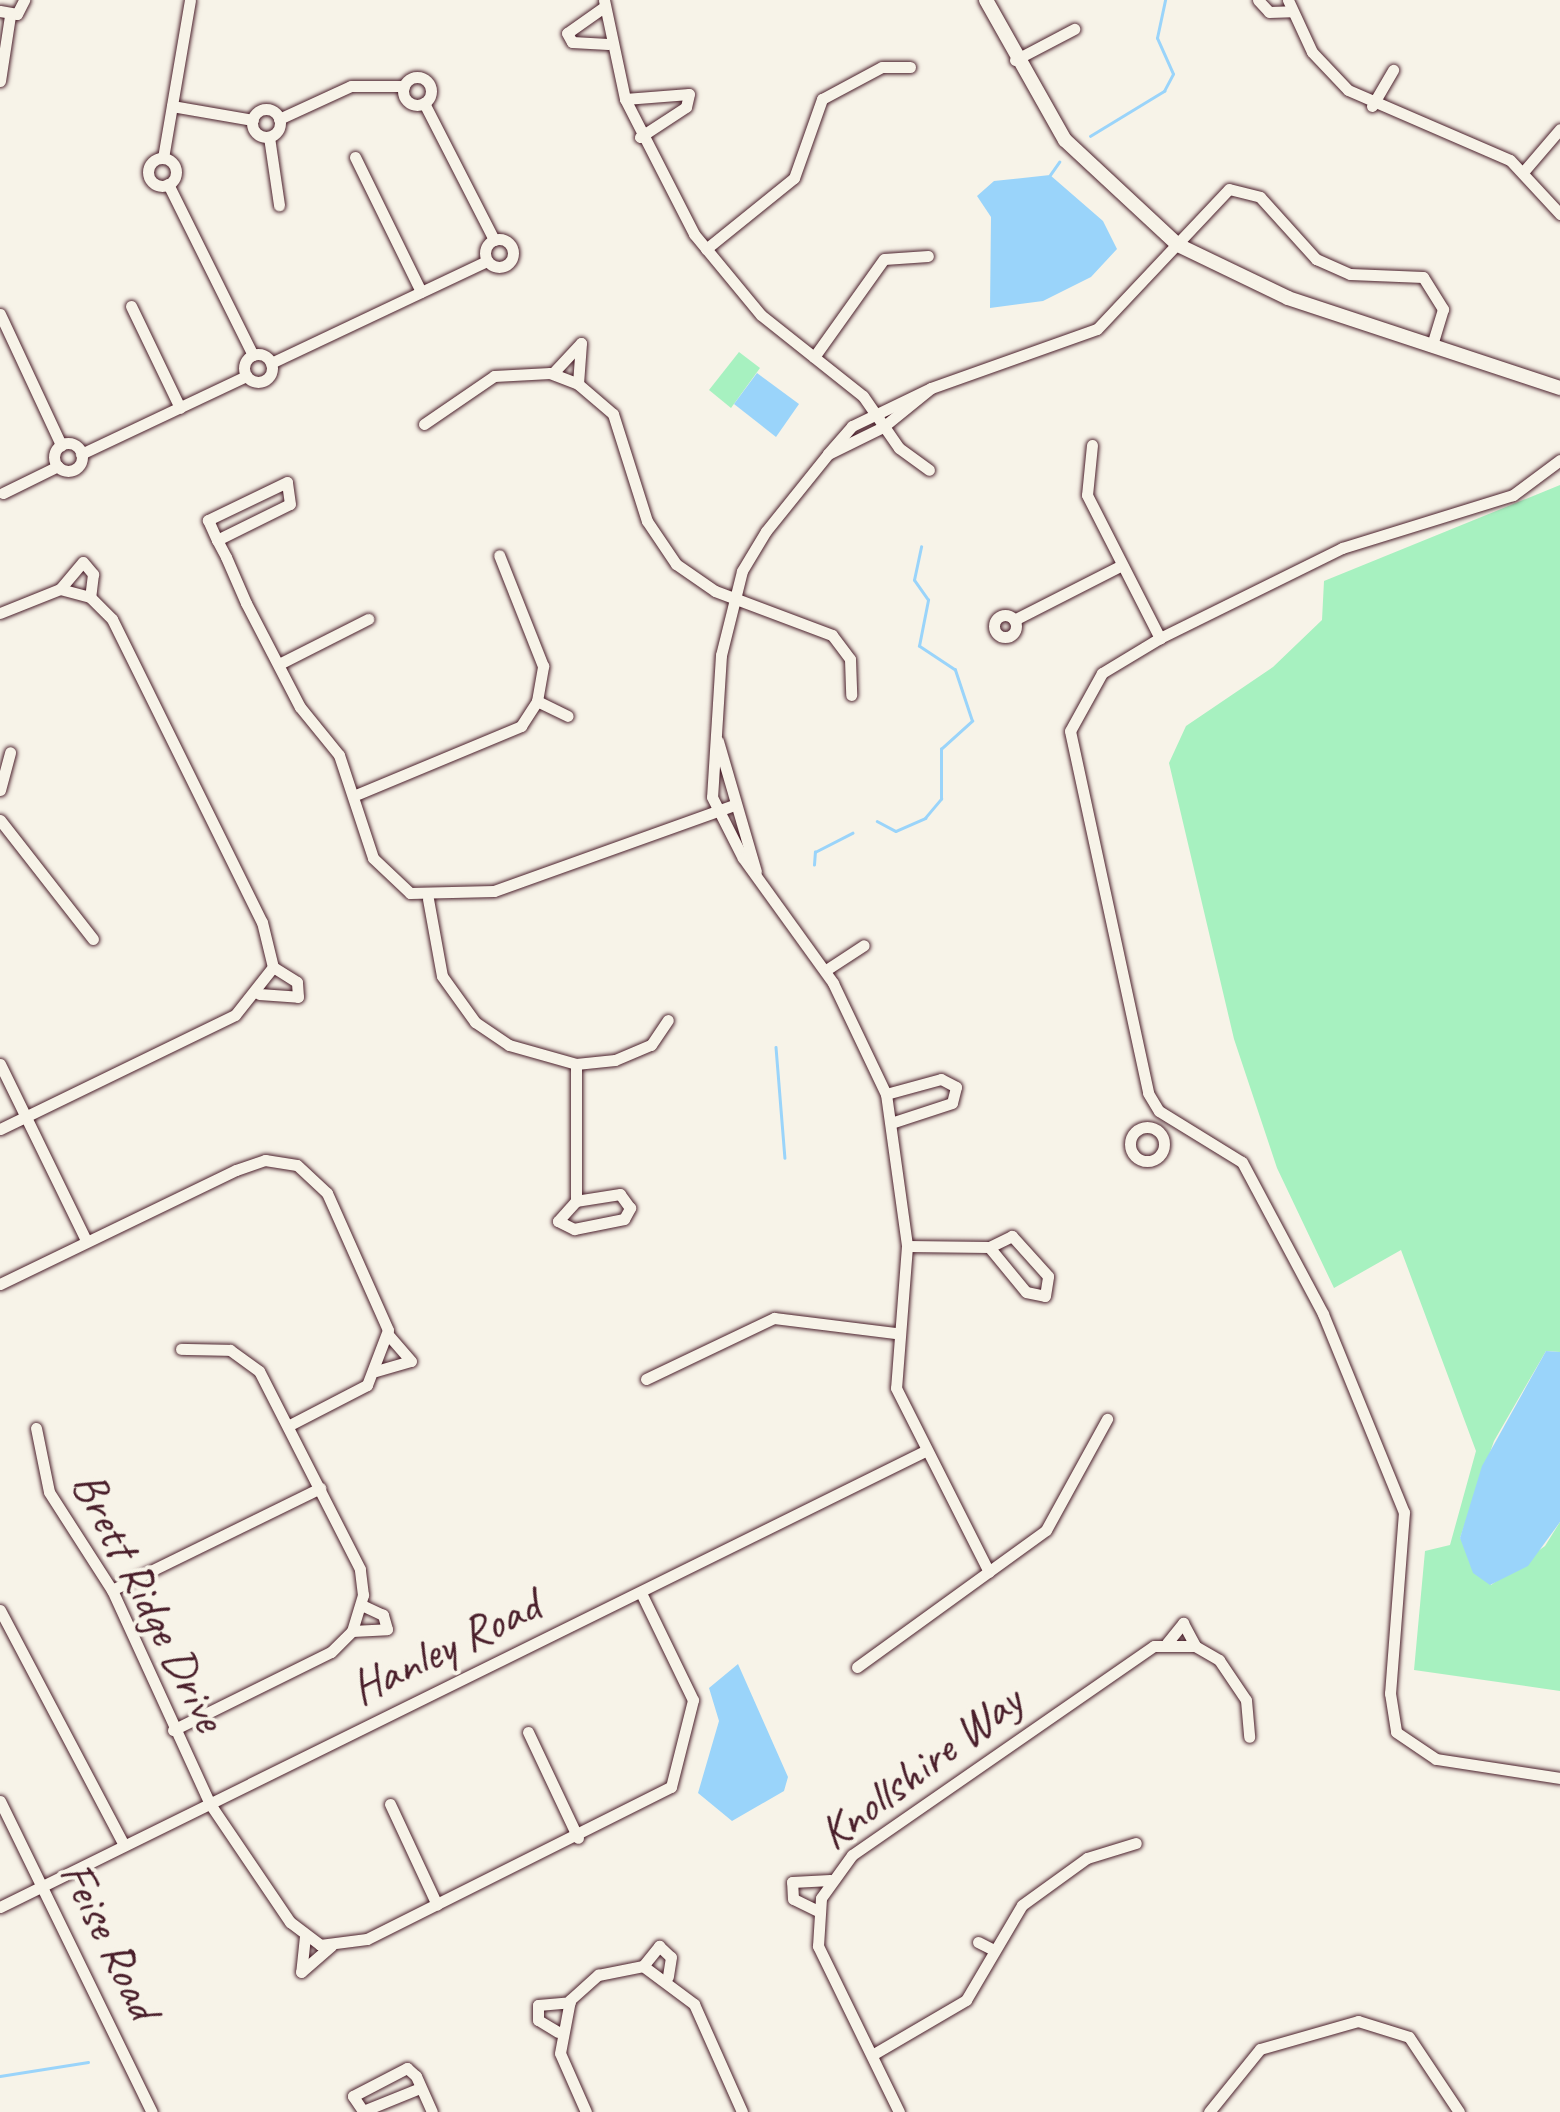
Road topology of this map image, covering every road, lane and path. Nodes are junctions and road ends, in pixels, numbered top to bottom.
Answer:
1 (24, 0) edge
2 (190, 0) edge
3 (986, 0) edge
4 (1258, 0) edge
5 (604, 4) edge
6 (1290, 6) edge
7 (5, 13) edge
8 (1074, 29) dead end
9 (608, 44) junction
10 (1015, 60) junction
11 (910, 68) dead end
12 (1392, 70) dead end
13 (0, 81) edge
14 (404, 86) junction
15 (625, 100) junction
16 (424, 103) junction
17 (172, 106) junction
18 (1372, 106) junction
19 (279, 118) junction
20 (253, 120) junction
21 (1560, 129) edge
22 (269, 137) junction
23 (640, 137) junction
24 (355, 157) dead end
25 (163, 158) junction
26 (1524, 171) junction
27 (168, 184) junction
28 (279, 205) dead end
29 (1560, 214) edge
30 (494, 240) junction
31 (1178, 245) junction
32 (706, 249) junction
33 (928, 256) dead end
34 (487, 261) junction
35 (420, 292) junction
36 (132, 306) dead end
37 (0, 314) edge
38 (1432, 346) junction
39 (252, 355) junction
40 (814, 357) junction
41 (271, 364) junction
42 (553, 373) junction
43 (246, 376) junction
44 (578, 384) junction
45 (931, 388) junction
46 (1560, 388) edge
47 (180, 408) junction
48 (874, 411) junction
49 (424, 424) dead end
50 (883, 427) junction
51 (1092, 444) dead end
52 (61, 445) junction
53 (82, 454) junction
54 (828, 454) junction
55 (1560, 460) edge
56 (58, 466) junction
57 (929, 470) dead end
58 (3, 494) dead end
59 (218, 540) junction
60 (499, 555) dead end
61 (1122, 565) junction
62 (60, 589) junction
63 (90, 596) junction
64 (736, 598) junction
65 (0, 613) edge
66 (368, 619) dead end
67 (1014, 620) dead end
68 (1160, 638) junction
69 (278, 664) junction
70 (851, 695) dead end
71 (537, 701) junction
72 (568, 716) dead end
73 (717, 737) junction
74 (10, 752) dead end
75 (0, 790) edge
76 (358, 794) junction
77 (734, 806) junction
78 (716, 811) junction
79 (0, 820) edge
80 (756, 873) junction
81 (428, 899) junction
82 (92, 939) dead end
83 (864, 945) dead end
84 (273, 968) junction
85 (826, 970) junction
86 (259, 994) junction
87 (668, 1020) dead end
88 (0, 1064) edge
89 (576, 1064) junction
90 (886, 1094) junction
91 (26, 1117) junction
92 (1170, 1118) junction
93 (894, 1122) junction
94 (0, 1130) edge
95 (1157, 1132) dead end
96 (576, 1202) junction
97 (86, 1240) junction
98 (907, 1246) junction
99 (989, 1247) junction
100 (0, 1284) edge
101 (896, 1332) junction
102 (388, 1335) junction
103 (181, 1350) dead end
104 (376, 1372) junction
105 (646, 1379) dead end
106 (1107, 1419) dead end
107 (288, 1426) junction
108 (36, 1428) dead end
109 (922, 1452) junction
110 (320, 1488) junction
111 (989, 1572) junction
112 (112, 1590) junction
113 (641, 1593) junction
114 (362, 1605) junction
115 (0, 1610) edge
116 (352, 1631) junction
117 (1167, 1643) junction
118 (1195, 1646) junction
119 (857, 1666) dead end
120 (173, 1730) junction
121 (528, 1732) dead end
122 (1250, 1737) dead end
123 (1560, 1778) edge
124 (0, 1801) edge
125 (210, 1804) junction
126 (390, 1804) dead end
127 (578, 1838) junction
128 (1136, 1843) dead end
129 (124, 1846) junction
130 (830, 1880) junction
131 (43, 1886) junction
132 (437, 1905) junction
133 (0, 1907) edge
134 (816, 1910) junction
135 (305, 1936) junction
136 (978, 1942) dead end
137 (330, 1946) junction
138 (994, 1950) junction
139 (643, 1966) junction
140 (668, 1978) junction
141 (570, 2002) junction
142 (558, 2032) junction
143 (872, 2055) junction
144 (420, 2088) junction
145 (152, 2112) edge
146 (432, 2112) edge
147 (586, 2112) edge
148 (742, 2112) edge
149 (899, 2112) edge
150 (1209, 2112) edge
151 (1459, 2112) edge

1 - 7 street
2 - 17 street
3 - 10 main road
4 - 6 street
5 - 9 street
5 - 9 street
6 - 18 street
7 - 13 street
8 - 10 street
9 - 15 street
10 - 31 main road
11 - 32 street
12 - 18 street
14 - 16 street
14 - 16 street
14 - 19 street
15 - 23 street
15 - 23 street
16 - 30 street
17 - 20 street
17 - 25 street
18 - 26 street
19 - 20 street
19 - 22 street
20 - 22 street
21 - 26 street
22 - 28 street
23 - 32 street
24 - 35 street
25 - 27 street
25 - 27 street
26 - 29 street
27 - 39 street
30 - 34 street
30 - 34 street
31 - 38 main road
31 - 38 street
31 - 45 street
32 - 40 street
33 - 40 street
34 - 35 street
35 - 41 street
36 - 47 street
37 - 52 street
38 - 46 main road
39 - 41 street
39 - 43 street
40 - 48 street
41 - 43 street
42 - 44 street
42 - 44 street
42 - 49 street
43 - 47 street
44 - 64 street
45 - 48 street
45 - 50 street
47 - 53 street
48 - 50 street
48 - 54 street
50 - 54 street
50 - 57 street
51 - 61 street
52 - 53 street
52 - 56 street
53 - 56 street
54 - 64 street
55 - 68 street
56 - 58 street
59 - 59 street
59 - 69 street
60 - 71 street
61 - 67 street
61 - 68 street
62 - 63 street
62 - 63 street
62 - 65 street
63 - 84 street
64 - 70 street
64 - 73 street
66 - 69 street
68 - 92 street
69 - 76 street
71 - 72 street
71 - 76 street
73 - 77 street
73 - 78 street
74 - 75 street
76 - 81 street
77 - 78 street
77 - 80 street
78 - 80 street
78 - 81 street
79 - 82 street
80 - 85 street
81 - 89 street
83 - 85 street
84 - 86 street
84 - 86 street
85 - 90 street
86 - 91 street
87 - 89 street
88 - 91 street
89 - 96 street
90 - 93 street
90 - 93 street
91 - 94 street
91 - 97 street
92 - 95 street
92 - 123 street
93 - 98 street
96 - 96 street
97 - 100 street
97 - 102 street
98 - 99 street
98 - 101 street
99 - 99 street
101 - 105 street
101 - 109 street
102 - 104 street
102 - 104 street
103 - 107 street
104 - 107 street
106 - 111 street
107 - 110 street
108 - 112 street, Brett Ridge Drive
109 - 111 street
109 - 113 street, Hanley Road
110 - 112 street
110 - 114 street
111 - 119 street
112 - 120 street, Brett Ridge Drive
113 - 125 street, Hanley Road
113 - 127 street
114 - 116 street
114 - 116 street
115 - 129 street
116 - 120 street
117 - 118 street
117 - 118 street, Knollshire Way
117 - 130 street, Knollshire Way
118 - 122 street, Knollshire Way
120 - 125 street, Brett Ridge Drive
121 - 127 street
124 - 131 street, Feise Road
125 - 129 street, Hanley Road
125 - 135 street, Brett Ridge Drive
126 - 132 street
127 - 132 street
128 - 138 street
129 - 131 street, Hanley Road
130 - 134 street, Knollshire Way
130 - 134 street
131 - 133 street, Hanley Road
131 - 145 street, Feise Road
132 - 137 street
134 - 143 street, Knollshire Way
135 - 137 street
135 - 137 street
136 - 138 street
138 - 143 street
139 - 140 street
139 - 140 street
139 - 141 street
140 - 148 street
141 - 142 street
141 - 142 street
142 - 147 street
143 - 149 street, Knollshire Way
144 - 144 street
144 - 146 street
150 - 151 street

